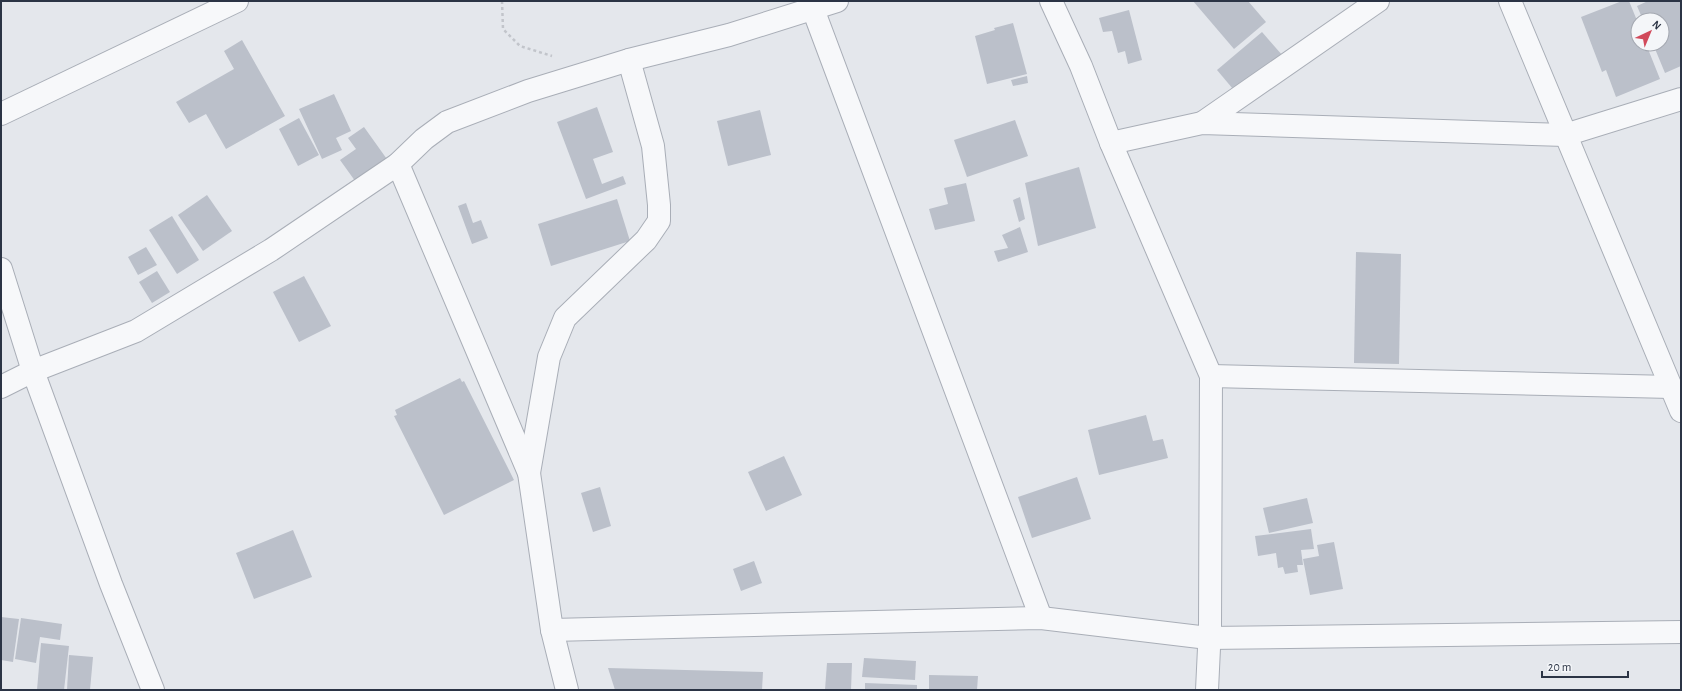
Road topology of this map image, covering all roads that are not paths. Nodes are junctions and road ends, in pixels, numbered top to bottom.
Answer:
1 (837, 1) edge
2 (1051, 1) edge
3 (1378, 1) edge
4 (1510, 1) edge
5 (226, 4) edge
6 (811, 5) edge
7 (629, 60) junction
8 (1681, 99) edge
9 (1, 114) edge
10 (1202, 123) junction
11 (1565, 135) junction
12 (1111, 143) junction
13 (398, 164) junction
14 (1, 269) edge
15 (33, 371) junction
16 (1211, 376) junction
17 (1, 387) edge
18 (1671, 387) junction
19 (1681, 411) edge
20 (529, 473) junction
21 (1041, 618) junction
22 (552, 630) junction
23 (1681, 632) edge
24 (1208, 638) junction
25 (153, 690) edge
26 (567, 690) edge
27 (1207, 690) edge

1 - 6 street
2 - 12 street
3 - 10 street
4 - 11 street
5 - 9 street
6 - 7 street
6 - 21 street
7 - 13 street
7 - 20 street
8 - 11 street
10 - 11 street
10 - 12 street
11 - 18 street
12 - 16 street
13 - 15 street
13 - 20 street
14 - 15 street
15 - 17 street
15 - 25 street
16 - 18 street
16 - 24 street
18 - 19 street
20 - 22 street
21 - 22 street
21 - 24 street
22 - 26 street
23 - 24 street
24 - 27 street

